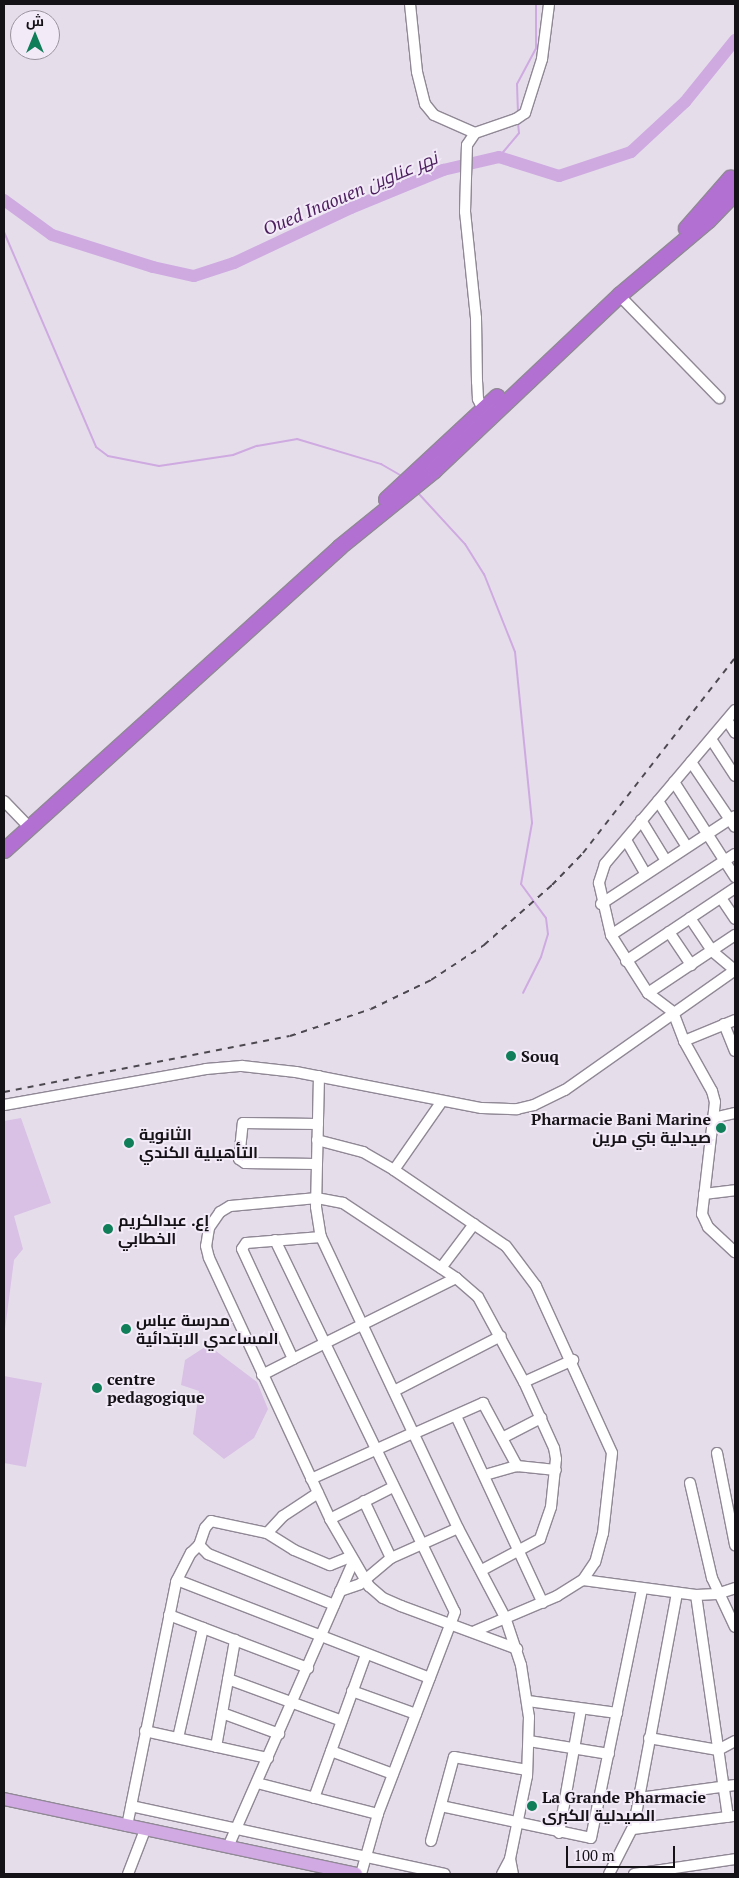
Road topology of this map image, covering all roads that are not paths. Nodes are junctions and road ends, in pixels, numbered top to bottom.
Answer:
1 (410, 4) edge
2 (549, 4) edge
3 (475, 133) junction
4 (734, 182) edge
5 (619, 295) junction
6 (568, 338) junction
7 (719, 398) dead end
8 (485, 413) junction
9 (735, 710) edge
10 (726, 720) junction
11 (735, 733) edge
12 (711, 739) junction
13 (691, 762) junction
14 (735, 776) edge
15 (674, 782) junction
16 (4, 801) edge
17 (658, 801) junction
18 (641, 820) junction
19 (733, 821) edge
20 (28, 826) junction
21 (708, 834) junction
22 (626, 840) junction
23 (687, 847) junction
24 (4, 850) edge
25 (735, 854) edge
26 (666, 860) junction
27 (725, 860) junction
28 (646, 874) junction
29 (735, 877) edge
30 (735, 888) edge
31 (721, 898) junction
32 (601, 904) junction
33 (690, 918) junction
34 (735, 919) edge
35 (669, 932) junction
36 (611, 936) junction
37 (735, 936) edge
38 (712, 950) junction
39 (626, 961) junction
40 (691, 965) junction
41 (735, 970) edge
42 (648, 993) junction
43 (673, 1012) junction
44 (735, 1020) edge
45 (724, 1024) junction
46 (684, 1041) junction
47 (735, 1051) edge
48 (319, 1076) junction
49 (442, 1101) junction
50 (4, 1105) edge
51 (735, 1113) edge
52 (713, 1118) junction
53 (318, 1124) junction
54 (317, 1140) junction
55 (317, 1164) junction
56 (394, 1170) junction
57 (735, 1190) edge
58 (704, 1194) junction
59 (317, 1198) junction
60 (474, 1224) junction
61 (321, 1238) junction
62 (275, 1240) junction
63 (735, 1252) edge
64 (441, 1268) junction
65 (456, 1278) junction
66 (361, 1324) junction
67 (501, 1336) junction
68 (326, 1344) junction
69 (293, 1360) junction
70 (573, 1360) junction
71 (262, 1376) junction
72 (524, 1382) junction
73 (394, 1392) junction
74 (456, 1416) junction
75 (541, 1418) junction
76 (413, 1433) junction
77 (504, 1437) junction
78 (376, 1451) junction
79 (717, 1453) dead end
80 (517, 1466) junction
81 (556, 1470) junction
82 (484, 1475) junction
83 (311, 1479) junction
84 (690, 1483) dead end
85 (393, 1487) junction
86 (318, 1493) junction
87 (364, 1501) junction
88 (330, 1519) junction
89 (458, 1528) junction
90 (267, 1533) junction
91 (422, 1544) junction
92 (199, 1545) junction
93 (735, 1545) edge
94 (518, 1551) junction
95 (392, 1558) junction
96 (352, 1560) junction
97 (482, 1570) junction
98 (366, 1578) junction
99 (177, 1580) junction
100 (583, 1580) junction
101 (735, 1588) edge
102 (642, 1589) junction
103 (340, 1591) junction
104 (677, 1593) junction
105 (718, 1594) junction
106 (696, 1595) junction
107 (543, 1602) junction
108 (334, 1605) junction
109 (169, 1615) junction
110 (505, 1617) junction
111 (452, 1624) junction
112 (735, 1627) edge
113 (203, 1628) junction
114 (475, 1631) junction
115 (322, 1636) junction
116 (235, 1640) junction
117 (517, 1650) junction
118 (366, 1654) junction
119 (308, 1668) junction
120 (430, 1678) junction
121 (228, 1679) junction
122 (352, 1691) junction
123 (528, 1701) junction
124 (292, 1703) junction
125 (581, 1709) junction
126 (222, 1713) junction
127 (617, 1713) junction
128 (416, 1714) junction
129 (342, 1721) junction
130 (145, 1731) junction
131 (279, 1734) junction
132 (178, 1738) junction
133 (649, 1738) junction
134 (529, 1741) junction
135 (735, 1741) edge
136 (216, 1747) junction
137 (573, 1748) junction
138 (718, 1750) junction
139 (331, 1751) junction
140 (609, 1754) junction
141 (268, 1758) junction
142 (527, 1770) junction
143 (394, 1774) junction
144 (257, 1783) junction
145 (735, 1784) edge
146 (724, 1786) junction
147 (314, 1798) junction
148 (639, 1798) junction
149 (4, 1799) edge
150 (131, 1806) junction
151 (441, 1806) junction
152 (378, 1814) junction
153 (732, 1817) edge
154 (518, 1824) junction
155 (127, 1826) junction
156 (238, 1827) junction
157 (633, 1829) junction
158 (145, 1830) junction
159 (559, 1833) junction
160 (431, 1841) dead end
161 (228, 1847) junction
162 (365, 1856) junction
163 (510, 1859) junction
164 (735, 1859) edge
165 (320, 1871) edge
166 (128, 1874) edge
167 (356, 1874) edge
168 (361, 1874) edge
169 (445, 1874) edge
170 (502, 1874) edge
171 (513, 1874) edge
172 (608, 1874) edge
173 (634, 1874) edge

1 - 3 street
2 - 3 street
3 - 8 street
4 - 5 highway
4 - 6 highway
5 - 6 highway
5 - 7 street
6 - 8 highway
8 - 20 highway
9 - 10 street
10 - 11 street
10 - 12 street
12 - 13 street
12 - 14 street
13 - 15 street
13 - 19 street
15 - 17 street
15 - 21 street
16 - 20 street
17 - 18 street
17 - 23 street
18 - 22 street
18 - 26 street
19 - 21 street
20 - 24 highway
21 - 23 street
21 - 27 street
22 - 28 street
22 - 32 street
23 - 26 street
25 - 27 street
26 - 28 street
27 - 29 street
27 - 36 street
28 - 32 street
30 - 31 street
31 - 33 street
31 - 34 street
32 - 36 street
33 - 35 street
33 - 38 street
35 - 39 street
35 - 40 street
36 - 39 street
37 - 38 street
38 - 40 street
38 - 41 street
39 - 42 street
40 - 42 street
41 - 43 street
42 - 43 street
43 - 46 street
43 - 49 street
44 - 45 street
45 - 46 street
45 - 47 street
46 - 52 street
48 - 49 street
48 - 50 street
48 - 53 street
49 - 56 street
51 - 52 street
52 - 58 street
53 - 54 street
53 - 55 street
54 - 55 street
54 - 56 street
55 - 59 street
56 - 60 street
57 - 58 street
58 - 63 street
59 - 61 street
59 - 64 street
59 - 71 street
60 - 64 street
60 - 70 street
61 - 62 street
61 - 66 street
62 - 68 street
62 - 69 street
64 - 65 street
65 - 66 street
65 - 67 street
66 - 68 street
66 - 73 street
67 - 72 street
67 - 73 street
68 - 69 street
68 - 78 street
69 - 71 street
70 - 72 street
70 - 100 street
71 - 83 street
72 - 75 street
73 - 76 street
74 - 76 street
74 - 77 street
74 - 82 street
75 - 77 street
75 - 81 street
76 - 78 street
76 - 89 street
77 - 80 street
78 - 83 street
78 - 85 street
79 - 93 street
80 - 81 street
80 - 82 street
81 - 94 street
82 - 94 street
83 - 86 street
84 - 105 street
85 - 87 street
85 - 91 street
86 - 88 street
86 - 90 street
87 - 88 street
87 - 95 street
88 - 96 street
89 - 91 street
89 - 97 street
90 - 92 street
90 - 96 street
91 - 95 street
91 - 111 street
92 - 99 street
92 - 108 street
94 - 97 street
94 - 107 street
95 - 98 street
96 - 98 street
96 - 103 street
97 - 110 street
98 - 103 street
98 - 111 street
99 - 109 street
99 - 115 street
100 - 102 street
100 - 107 street
101 - 105 street
102 - 104 street
102 - 127 street
103 - 108 street
104 - 106 street
104 - 133 street
105 - 106 street
105 - 112 street
106 - 138 street
107 - 110 street
108 - 115 street
109 - 113 street
109 - 130 street
110 - 114 street
110 - 117 street
111 - 114 street
111 - 120 street
113 - 116 street
113 - 132 street
114 - 117 street
115 - 118 street
115 - 119 street
116 - 119 street
116 - 121 street
117 - 123 street
118 - 120 street
118 - 122 street
119 - 124 street
120 - 128 street
121 - 124 street
121 - 126 street
122 - 128 street
122 - 129 street
123 - 125 street
123 - 134 street
124 - 129 street
124 - 131 street
125 - 127 street
125 - 137 street
126 - 131 street
126 - 136 street
127 - 140 street
128 - 143 street
129 - 139 street
130 - 132 street
130 - 150 street
131 - 141 street
132 - 136 street
133 - 138 street
133 - 148 street
134 - 137 street
134 - 142 street
135 - 138 street
136 - 141 street
137 - 140 street
137 - 159 street
138 - 146 street
139 - 143 street
139 - 147 street
140 - 159 street
141 - 144 street
142 - 151 street
142 - 154 street
143 - 152 street
144 - 147 street
144 - 156 street
145 - 146 street
146 - 148 street
146 - 153 street
147 - 152 street
148 - 157 street
149 - 155 main road
150 - 155 street
150 - 156 street
151 - 154 street
151 - 160 street
152 - 162 street
153 - 157 street
154 - 159 street
154 - 163 street
155 - 158 main road
156 - 161 street
156 - 162 street
157 - 172 street
158 - 161 main road
158 - 166 street
161 - 165 main road
162 - 168 street
162 - 169 street
163 - 170 street
163 - 171 street
164 - 173 street
165 - 167 main road

